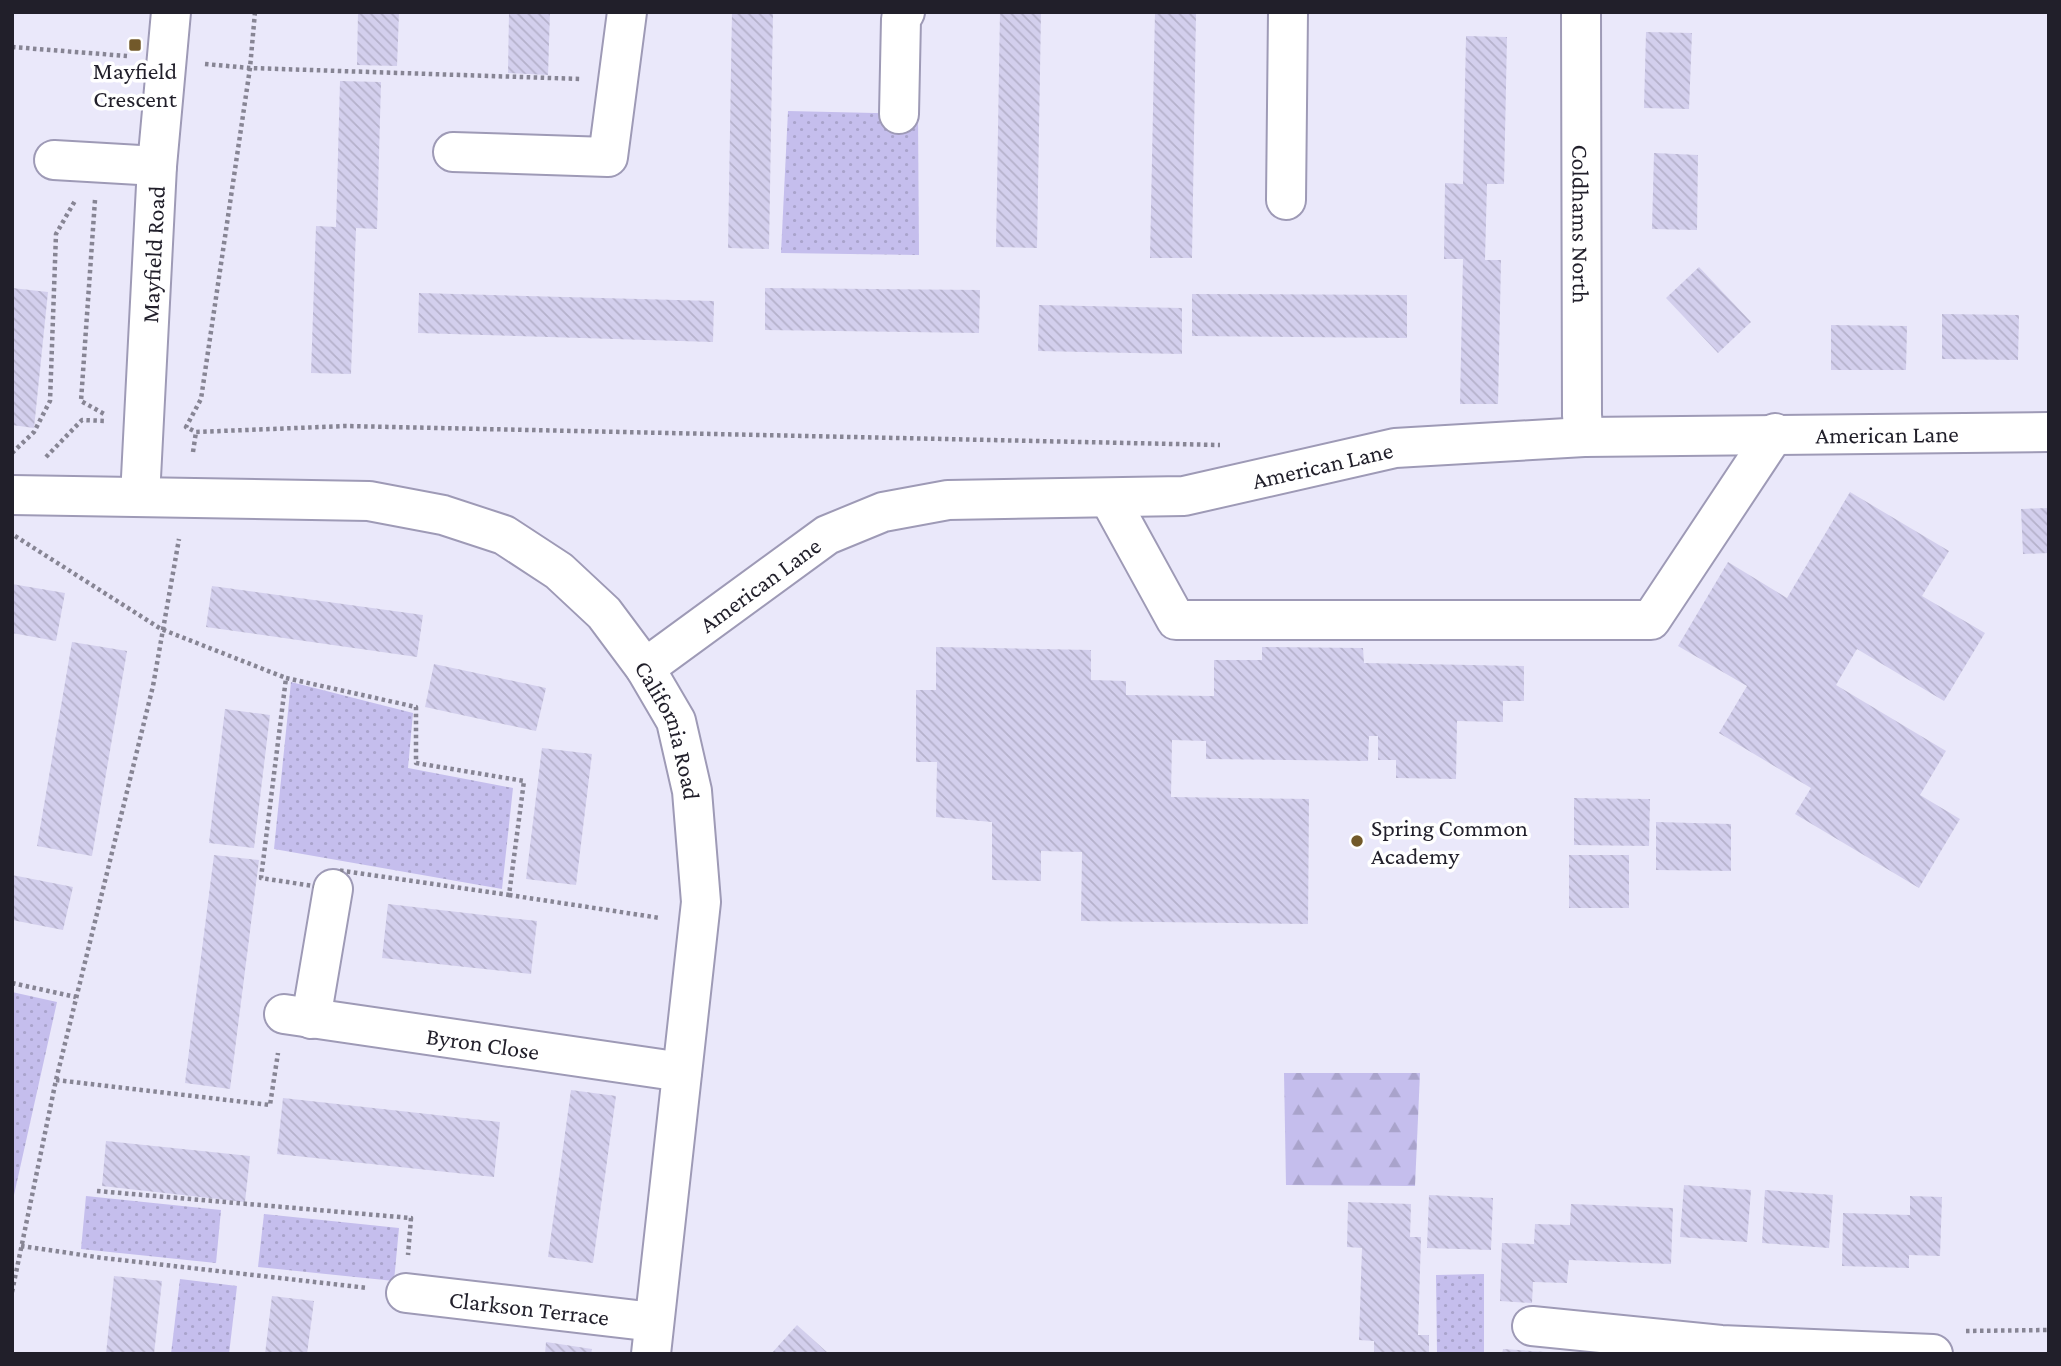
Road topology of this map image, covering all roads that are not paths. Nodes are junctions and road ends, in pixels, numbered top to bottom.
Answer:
1 (171, 12) edge
2 (627, 12) edge
3 (905, 12) edge
4 (1288, 12) edge
5 (1581, 12) edge
6 (899, 114) dead end
7 (453, 152) dead end
8 (54, 160) dead end
9 (157, 166) junction
10 (1286, 200) dead end
11 (2049, 432) edge
12 (1775, 433) junction
13 (1584, 437) junction
14 (12, 495) edge
15 (140, 497) junction
16 (1109, 498) junction
17 (645, 668) junction
18 (333, 889) road end
19 (682, 1072) junction
20 (405, 1293) road end
21 (1532, 1326) dead end
22 (653, 1338) edge
23 (1721, 1349) edge
24 (1933, 1354) edge

1 - 9 street, Mayfield Road
2 - 7 street
3 - 6 street
4 - 10 street
5 - 13 street, Coldhams North
8 - 9 street
9 - 15 street, Mayfield Road
11 - 12 street, American Lane
12 - 13 street, American Lane
12 - 16 street
13 - 16 street, American Lane
14 - 15 street, California Road
15 - 17 street, California Road
16 - 17 street, American Lane
17 - 19 street, California Road
18 - 19 street, Byron Close
19 - 22 street, California Road
20 - 22 street, Clarkson Terrace
21 - 23 street
23 - 24 street

